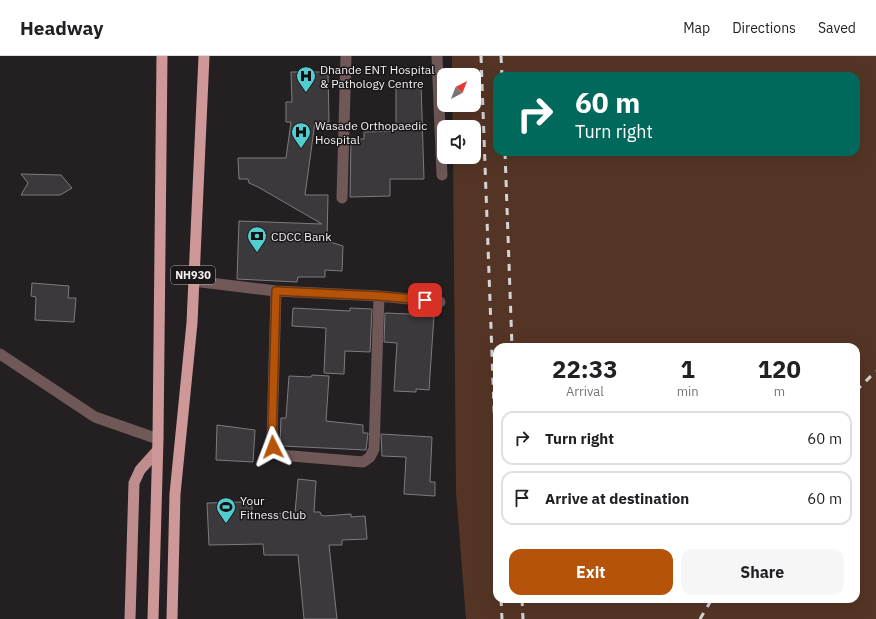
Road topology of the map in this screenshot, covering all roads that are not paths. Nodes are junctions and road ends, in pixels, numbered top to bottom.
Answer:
1 (162, 56) edge
2 (204, 56) edge
3 (346, 56) edge
4 (437, 56) edge
5 (442, 174) dead end
6 (342, 198) dead end
7 (193, 281) junction
8 (276, 291) junction
9 (379, 296) junction
10 (440, 302) dead end
11 (0, 354) edge
12 (158, 439) junction
13 (157, 451) junction
14 (130, 619) edge
15 (153, 619) edge
16 (172, 619) edge

1 - 12 highway, NH930
2 - 7 highway, NH930
3 - 6 street
4 - 5 street
7 - 8 street
7 - 16 highway, NH930
8 - 9 street
8 - 9 street
9 - 10 street
11 - 12 street
12 - 13 highway, NH930
13 - 14 main road
13 - 15 highway, NH930

